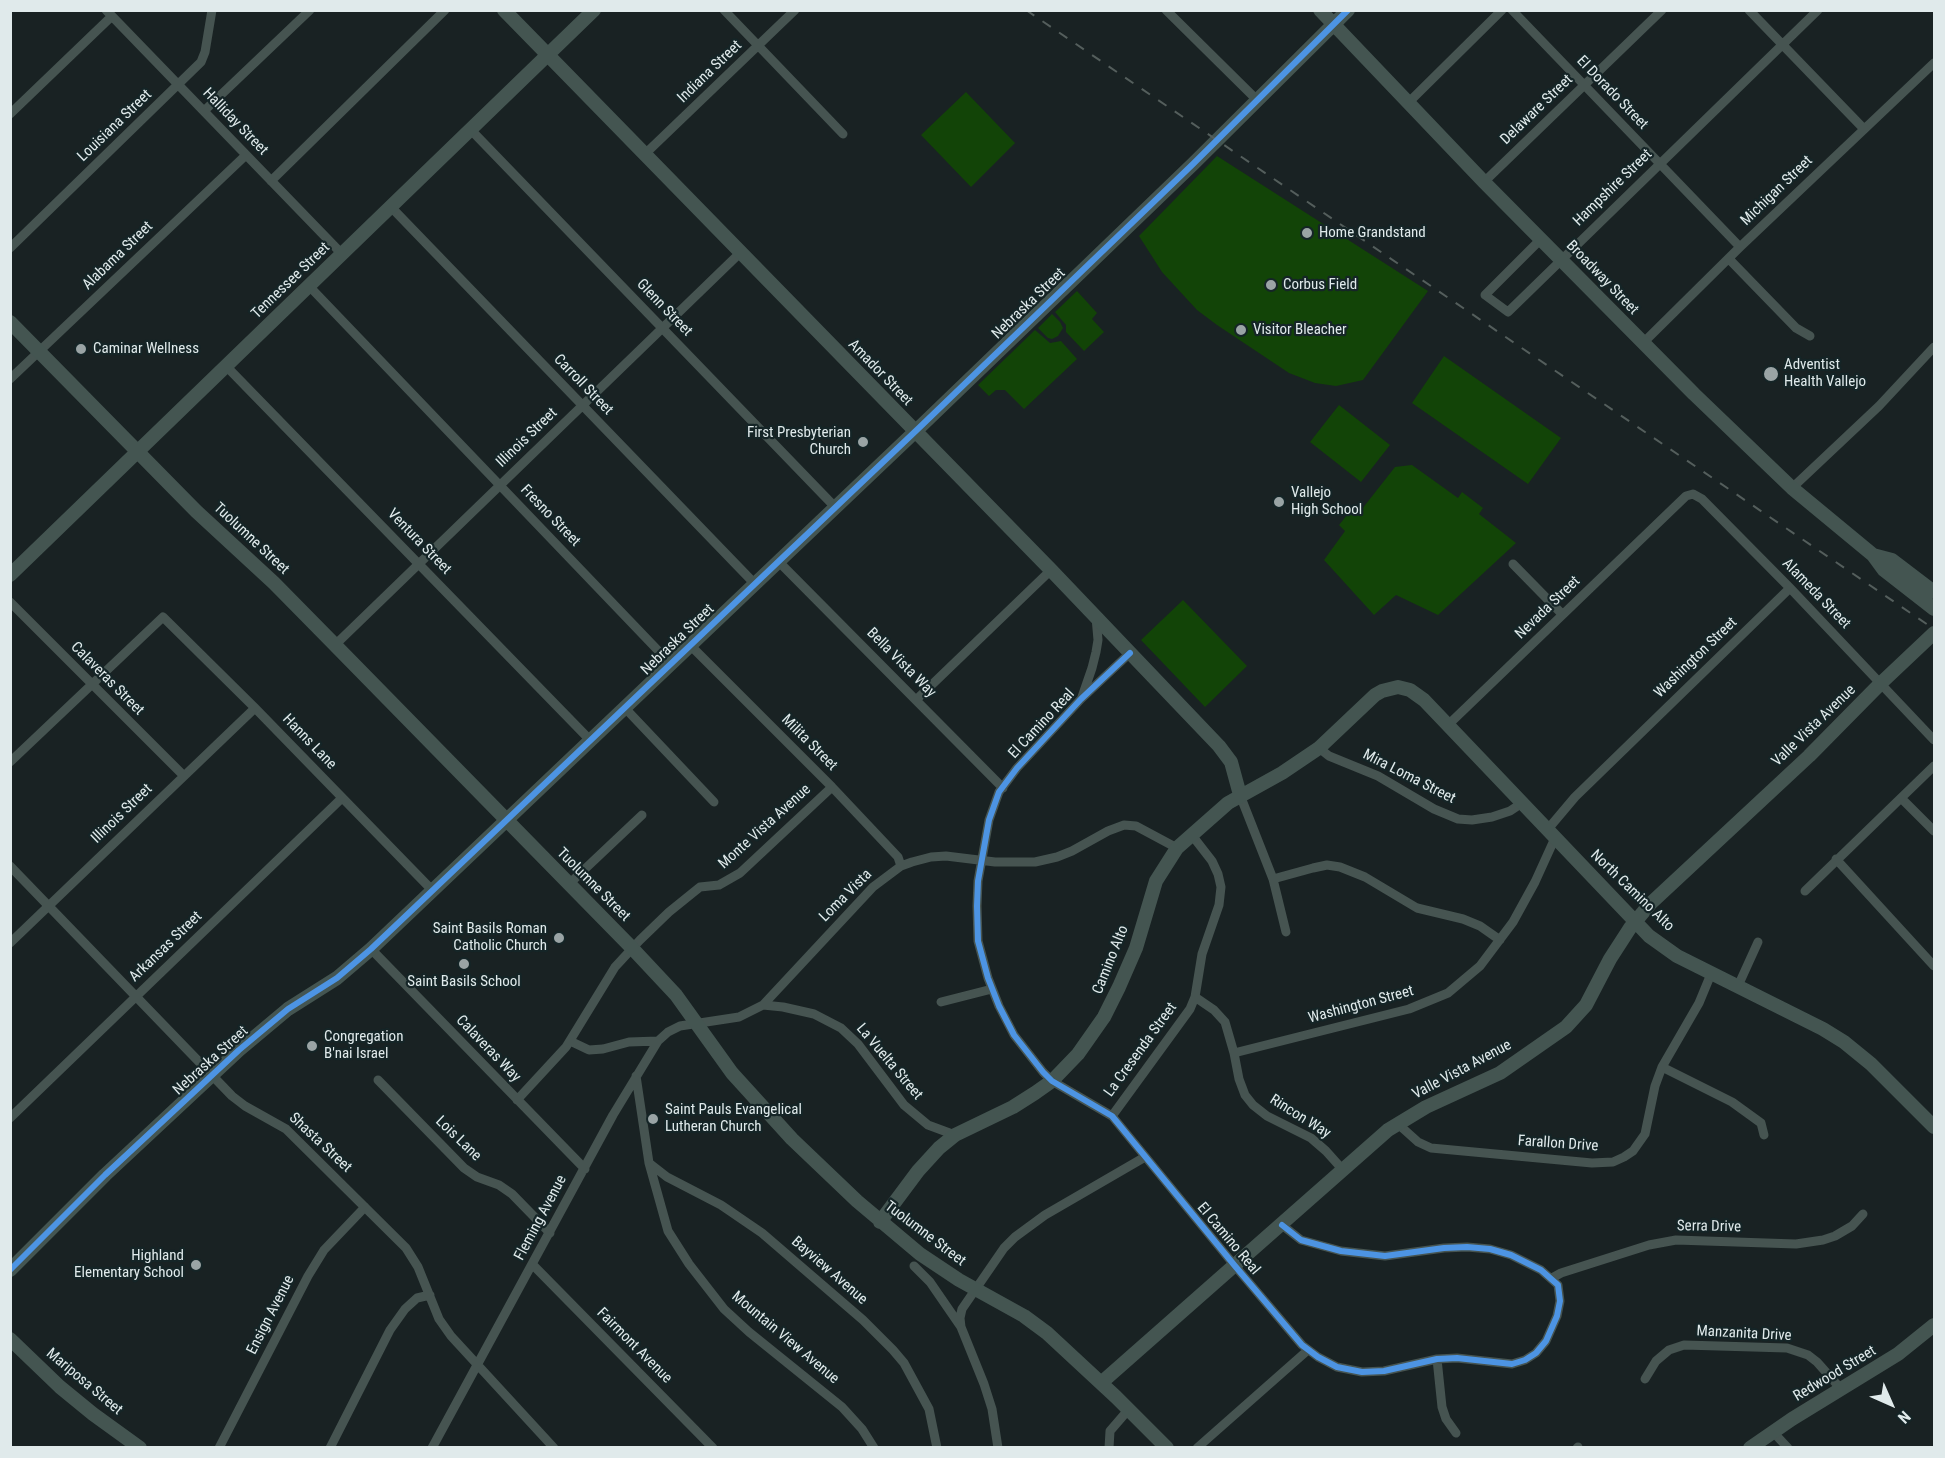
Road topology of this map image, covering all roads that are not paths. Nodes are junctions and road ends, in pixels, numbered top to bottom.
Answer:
1 (212, 10) edge
2 (310, 10) edge
3 (446, 10) edge
4 (504, 10) edge
5 (594, 10) edge
6 (724, 10) edge
7 (795, 10) edge
8 (1166, 10) edge
9 (1320, 10) edge
10 (1348, 10) edge
11 (1502, 10) edge
12 (1512, 10) edge
13 (1662, 10) edge
14 (1749, 10) edge
15 (1818, 10) edge
16 (109, 13) edge
17 (1333, 24) junction
18 (1783, 45) junction
19 (758, 46) junction
20 (548, 55) junction
21 (1935, 63) edge
22 (178, 85) junction
23 (1584, 85) junction
24 (1257, 100) junction
25 (1408, 103) junction
26 (204, 111) junction
27 (10, 114) edge
28 (1864, 129) junction
29 (471, 130) junction
30 (843, 134) dead end
31 (645, 154) junction
32 (246, 155) junction
33 (1659, 164) junction
34 (271, 181) junction
35 (1484, 182) junction
36 (391, 207) junction
37 (1541, 239) junction
38 (10, 248) edge
39 (1740, 248) junction
40 (741, 252) junction
41 (342, 254) junction
42 (1729, 259) junction
43 (1561, 260) junction
44 (309, 286) junction
45 (10, 322) edge
46 (662, 328) junction
47 (1810, 336) dead end
48 (1643, 343) junction
49 (1935, 347) edge
50 (40, 351) junction
51 (226, 366) junction
52 (10, 379) edge
53 (582, 405) junction
54 (915, 432) junction
55 (138, 451) junction
56 (500, 485) junction
57 (1792, 488) junction
58 (835, 507) junction
59 (1670, 513) joint
60 (1874, 555) junction
61 (778, 561) junction
62 (418, 564) junction
63 (1514, 564) dead end
64 (1052, 570) junction
65 (10, 575) edge
66 (754, 583) junction
67 (1790, 588) junction
68 (1935, 592) edge
69 (10, 602) edge
70 (1935, 609) edge
71 (1562, 615) junction
72 (1096, 617) junction
73 (1935, 633) edge
74 (335, 645) junction
75 (690, 645) junction
76 (1130, 653) junction
77 (670, 663) junction
78 (92, 684) junction
79 (1881, 684) junction
80 (916, 699) junction
81 (1081, 699) junction
82 (1362, 706) joint
83 (255, 708) junction
84 (624, 708) junction
85 (1448, 725) junction
86 (590, 740) junction
87 (1935, 740) edge
88 (1319, 748) junction
89 (10, 762) edge
90 (1935, 766) edge
91 (183, 776) junction
92 (832, 787) junction
93 (1003, 788) junction
94 (1240, 795) junction
95 (342, 798) junction
96 (1901, 798) junction
97 (714, 802) dead end
98 (1522, 802) junction
99 (642, 815) dead end
100 (506, 819) junction
101 (1935, 831) edge
102 (1191, 834) junction
103 (1552, 834) junction
104 (1178, 848) junction
105 (1836, 859) junction
106 (981, 860) junction
107 (10, 866) edge
108 (901, 866) junction
109 (1273, 879) junction
110 (569, 884) junction
111 (432, 890) junction
112 (1805, 891) dead end
113 (49, 906) junction
114 (1635, 921) junction
115 (1286, 932) dead end
116 (1500, 940) junction
117 (1758, 942) dead end
118 (10, 943) edge
119 (632, 948) junction
120 (371, 949) junction
121 (1935, 966) edge
122 (1711, 974) junction
123 (1738, 986) junction
124 (992, 989) junction
125 (136, 997) junction
126 (1196, 997) junction
127 (941, 1002) dead end
128 (763, 1005) junction
129 (696, 1024) junction
130 (570, 1041) junction
131 (658, 1041) junction
132 (1234, 1053) junction
133 (1662, 1067) junction
134 (212, 1075) junction
135 (636, 1076) junction
136 (378, 1080) dead end
137 (1052, 1081) junction
138 (517, 1100) junction
139 (1112, 1116) junction
140 (10, 1118) edge
141 (1398, 1124) junction
142 (1935, 1127) edge
143 (955, 1135) junction
144 (1764, 1135) dead end
145 (1145, 1157) junction
146 (649, 1163) junction
147 (585, 1169) junction
148 (1343, 1170) junction
149 (365, 1207) junction
150 (1863, 1214) dead end
151 (880, 1222) junction
152 (1282, 1225) junction
153 (550, 1233) junction
154 (533, 1265) junction
155 (914, 1266) dead end
156 (1235, 1266) junction
157 (10, 1270) edge
158 (1552, 1278) junction
159 (975, 1289) junction
160 (430, 1295) junction
161 (1935, 1325) edge
162 (961, 1327) junction
163 (10, 1339) edge
164 (1308, 1350) junction
165 (1437, 1359) junction
166 (477, 1366) junction
167 (1645, 1379) dead end
168 (1101, 1383) junction
169 (1841, 1389) junction
170 (1129, 1409) junction
171 (1773, 1432) junction
172 (1456, 1433) dead end
173 (140, 1448) edge
174 (219, 1448) edge
175 (330, 1448) edge
176 (432, 1448) edge
177 (554, 1448) edge
178 (713, 1448) edge
179 (874, 1448) edge
180 (937, 1448) edge
181 (998, 1448) edge
182 (1109, 1448) edge
183 (1167, 1448) edge
184 (1197, 1448) edge
185 (1750, 1448) edge
186 (1788, 1448) edge

1 - 22 street, Louisiana Street
2 - 26 street
3 - 34 street
4 - 20 street, Amador Street
5 - 20 street, Tennessee Street
6 - 19 street
7 - 19 street, Indiana Street
8 - 24 street
9 - 17 street, Broadway Street
10 - 17 street, Nebraska Street
11 - 25 street
12 - 23 street, El Dorado Street
13 - 23 street, Delaware Street
14 - 18 street
15 - 18 street, Hampshire Street
16 - 22 street, Halliday Street
16 - 27 street
17 - 24 street, Nebraska Street
17 - 25 street, Broadway Street
18 - 28 street
18 - 33 street, Hampshire Street
19 - 30 street
19 - 31 street, Indiana Street
20 - 29 street, Tennessee Street
20 - 31 street, Amador Street
21 - 28 street, Michigan Street
22 - 26 street, Halliday Street
22 - 38 street, Louisiana Street
23 - 33 street, El Dorado Street
23 - 35 street, Delaware Street
24 - 54 street, Nebraska Street
25 - 35 street, Broadway Street
26 - 32 street, Halliday Street
28 - 39 street, Michigan Street
29 - 36 street, Tennessee Street
29 - 46 street, Glenn Street
31 - 40 street, Amador Street
32 - 34 street, Halliday Street
32 - 50 street, Alabama Street
33 - 39 street, El Dorado Street
33 - 43 street, Hampshire Street
34 - 41 street, Halliday Street
35 - 37 street, Broadway Street
36 - 41 street, Tennessee Street
36 - 53 street, Carroll Street
37 - 43 street, Broadway Street
37 - 43 street, Hampshire Street
39 - 42 street, Michigan Street
40 - 46 street, Illinois Street
40 - 54 street, Amador Street
41 - 44 street, Tennessee Street
42 - 47 street
42 - 48 street, Michigan Street
43 - 48 street, Broadway Street
44 - 51 street, Tennessee Street
44 - 56 street, Fresno Street
45 - 50 street, Tuolumne Street
46 - 53 street, Illinois Street
46 - 58 street, Glenn Street
48 - 57 street, Broadway Street
49 - 57 street
50 - 52 street, Alabama Street
50 - 55 street, Tuolumne Street
51 - 55 street, Tennessee Street
51 - 62 street, Ventura Street
53 - 56 street, Illinois Street
53 - 66 street, Carroll Street
54 - 58 street, Nebraska Street
54 - 64 street, Amador Street
55 - 65 street, Tennessee Street
55 - 74 street, Tuolumne Street
56 - 62 street, Illinois Street
56 - 77 street, Fresno Street
57 - 60 street, Broadway Street
58 - 61 street, Nebraska Street
59 - 67 street, Alameda Street
59 - 71 street, Nevada Street
60 - 68 street, Broadway Street
60 - 70 street, Broadway Street
61 - 66 street, Nebraska Street
61 - 80 street, Bella Vista Way
62 - 74 street, Illinois Street
62 - 86 street, Ventura Street
63 - 71 street
64 - 72 street, Amador Street
64 - 80 street
66 - 75 street, Nebraska Street
67 - 79 street, Alameda Street
67 - 103 street, Washington Street
69 - 78 street, Calaveras Street
71 - 85 street, Nevada Street
72 - 76 street, Amador Street
72 - 81 street
73 - 79 street, Valle Vista Avenue
74 - 100 street, Tuolumne Street
75 - 77 street, Nebraska Street
75 - 92 street, Milita Street
76 - 81 street, El Camino Real
76 - 94 street, Amador Street
77 - 84 street, Nebraska Street
78 - 83 street, Hanns Lane
78 - 89 street
78 - 91 street, Calaveras Street
79 - 87 street, Alameda Street
79 - 114 street, Valle Vista Avenue
80 - 93 street, Bella Vista Way
81 - 93 street, El Camino Real
82 - 85 street, North Camino Alto
82 - 88 street, Camino Alto
83 - 91 street, Illinois Street
83 - 95 street, Hanns Lane
84 - 86 street, Nebraska Street
84 - 97 street
85 - 98 street, North Camino Alto
86 - 100 street, Nebraska Street
88 - 94 street, Camino Alto
88 - 98 street, Mira Loma Street
90 - 96 street
91 - 113 street, Illinois Street
92 - 108 street, Milita Street
92 - 119 street, Monte Vista Avenue
93 - 106 street, El Camino Real
94 - 102 street, Camino Alto
94 - 109 street
95 - 111 street, Hanns Lane
95 - 125 street, Arkansas Street
96 - 101 street
96 - 105 street
98 - 103 street, North Camino Alto
99 - 110 street
100 - 110 street, Tuolumne Street
100 - 111 street, Nebraska Street
102 - 104 street, Camino Alto
102 - 126 street, La Cresenda Street
103 - 114 street, North Camino Alto
103 - 116 street, Washington Street
104 - 106 street, Loma Vista
104 - 137 street, Camino Alto
105 - 112 street
105 - 121 street
106 - 108 street, Loma Vista
106 - 124 street, El Camino Real
107 - 113 street, Shasta Street
108 - 128 street, Loma Vista
109 - 115 street
109 - 116 street
110 - 119 street, Tuolumne Street
111 - 120 street, Nebraska Street
113 - 118 street, Illinois Street
113 - 125 street, Shasta Street
114 - 122 street, North Camino Alto
114 - 141 street, Valle Vista Avenue
116 - 132 street, Washington Street
117 - 123 street
119 - 129 street, Tuolumne Street
119 - 130 street, Monte Vista Avenue
120 - 134 street, Nebraska Street
120 - 138 street, Calaveras Way
122 - 123 street, North Camino Alto
122 - 133 street, Farallon Drive
123 - 142 street, North Camino Alto
124 - 127 street
124 - 137 street, El Camino Real
125 - 134 street, Shasta Street
125 - 140 street, Arkansas Street
126 - 132 street, Rincon Way
126 - 139 street, La Cresenda Street
128 - 129 street, Loma Vista
128 - 143 street, La Vuelta Street
129 - 131 street, Fleming Avenue
129 - 151 street, Tuolumne Street
130 - 131 street
130 - 138 street, Monte Vista Avenue
131 - 135 street, Fleming Avenue
132 - 148 street, Rincon Way
133 - 141 street, Farallon Drive
133 - 144 street
134 - 149 street, Shasta Street
134 - 157 street, Nebraska Street
135 - 146 street, Mountain View Avenue
135 - 147 street, Fleming Avenue
136 - 153 street, Lois Lane
137 - 139 street, El Camino Real
137 - 143 street, Camino Alto
138 - 147 street, Calaveras Way
139 - 145 street, El Camino Real
141 - 148 street, Valle Vista Avenue
143 - 151 street, Camino Alto
145 - 156 street, El Camino Real
145 - 159 street
146 - 179 street, Mountain View Avenue
146 - 180 street, Bayview Avenue
147 - 153 street, Fleming Avenue
148 - 152 street, Valle Vista Avenue
149 - 160 street, Shasta Street
149 - 174 street, Ensign Avenue
150 - 158 street, Serra Drive
151 - 159 street, Tuolumne Street
152 - 156 street, Valle Vista Avenue
152 - 158 street
153 - 154 street, Fleming Avenue
154 - 166 street, Fleming Avenue
154 - 178 street, Fairmont Avenue
155 - 162 street
156 - 164 street, El Camino Real
156 - 168 street, Valle Vista Avenue
158 - 165 street, El Camino Real
159 - 162 street
159 - 168 street, Tuolumne Street
160 - 166 street, Shasta Street
160 - 175 street
161 - 169 street, Redwood Street
162 - 181 street
163 - 173 street, Mariposa Street
164 - 165 street, El Camino Real
164 - 184 street
165 - 172 street
166 - 176 street, Fleming Avenue
166 - 177 street, Shasta Street
167 - 169 street, Manzanita Drive
168 - 170 street, Tuolumne Street
169 - 171 street, Redwood Street
170 - 182 street
170 - 183 street, Tuolumne Street
171 - 185 street, Redwood Street
171 - 186 street

